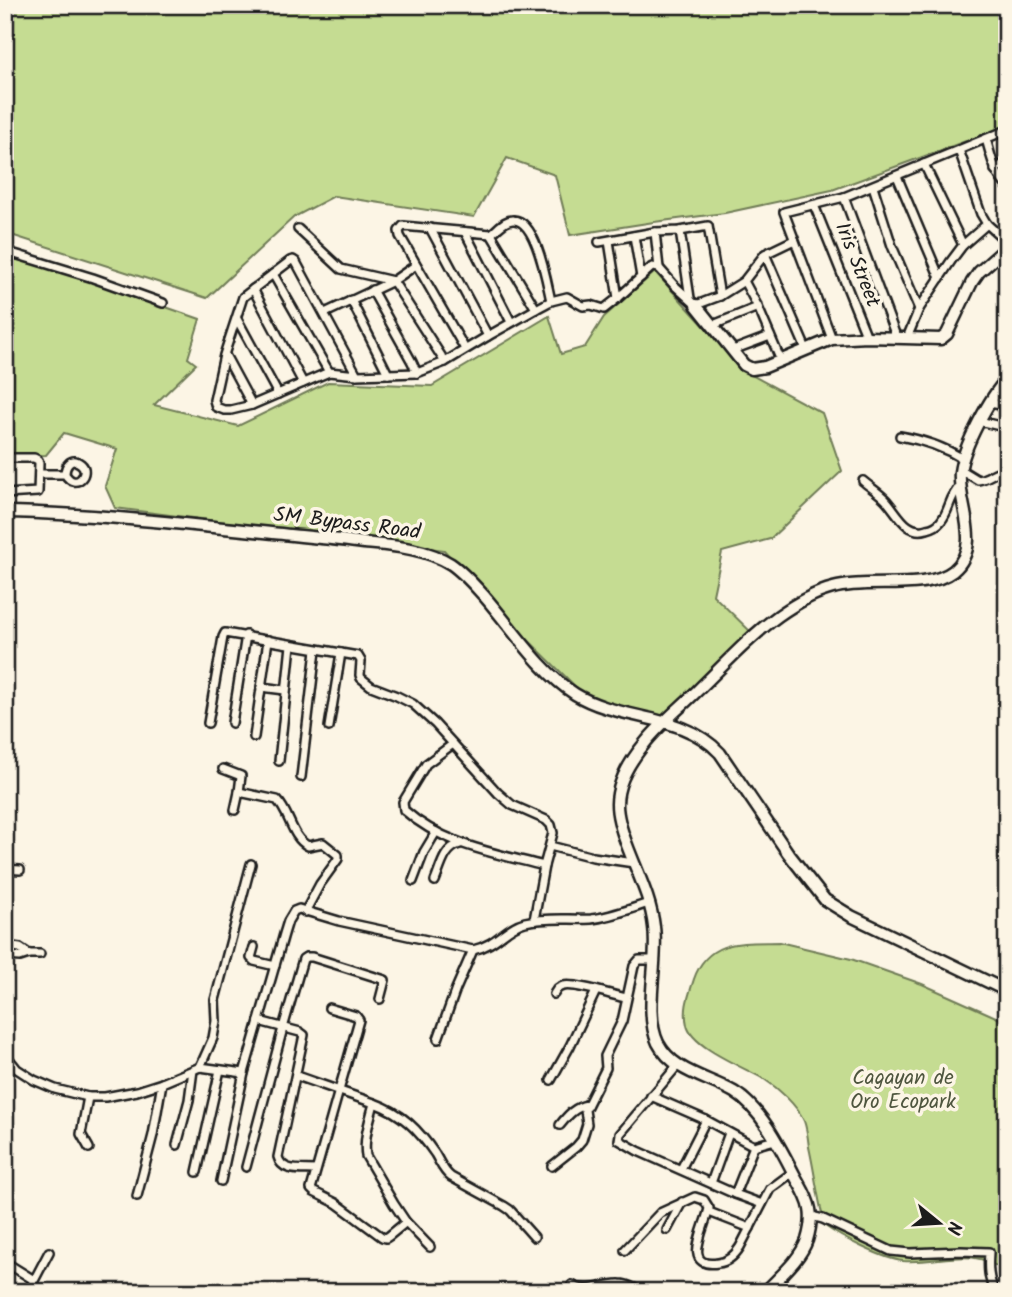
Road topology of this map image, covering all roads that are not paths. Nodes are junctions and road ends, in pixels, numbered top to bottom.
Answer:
1 (1007, 131) edge
2 (986, 139) junction
3 (959, 150) junction
4 (1007, 161) edge
5 (924, 164) junction
6 (995, 170) junction
7 (897, 176) junction
8 (873, 186) junction
9 (1007, 186) edge
10 (844, 197) junction
11 (814, 205) junction
12 (987, 223) junction
13 (430, 228) junction
14 (298, 229) dead end
15 (680, 230) junction
16 (465, 232) junction
17 (656, 232) junction
18 (491, 234) junction
19 (634, 236) junction
20 (794, 240) junction
21 (609, 241) junction
22 (598, 242) dead end
23 (1007, 245) edge
24 (963, 246) junction
25 (5, 251) edge
26 (765, 254) junction
27 (416, 265) junction
28 (659, 268) junction
29 (273, 274) junction
30 (640, 277) junction
31 (940, 278) junction
32 (393, 281) junction
33 (744, 281) junction
34 (253, 289) junction
35 (372, 290) junction
36 (720, 296) junction
37 (618, 298) junction
38 (351, 300) junction
39 (551, 301) junction
40 (693, 302) junction
41 (163, 303) dead end
42 (758, 307) junction
43 (536, 309) junction
44 (919, 309) junction
45 (325, 313) junction
46 (237, 319) junction
47 (511, 322) junction
48 (713, 325) junction
49 (488, 335) junction
50 (770, 336) junction
51 (867, 337) junction
52 (902, 338) junction
53 (832, 339) junction
54 (465, 349) junction
55 (806, 349) junction
56 (733, 350) junction
57 (225, 355) junction
58 (781, 361) junction
59 (445, 362) junction
60 (329, 372) junction
61 (417, 373) junction
62 (388, 374) junction
63 (357, 375) junction
64 (1007, 379) edge
65 (303, 383) junction
66 (278, 394) junction
67 (989, 403) junction
68 (252, 405) junction
69 (1007, 406) edge
70 (979, 421) junction
71 (1004, 427) dead end
72 (900, 436) dead end
73 (5, 458) edge
74 (964, 458) junction
75 (960, 470) junction
76 (1007, 470) edge
77 (39, 474) junction
78 (65, 474) dead end
79 (863, 481) dead end
80 (960, 486) junction
81 (5, 494) edge
82 (5, 512) edge
83 (246, 635) junction
84 (268, 640) junction
85 (291, 645) junction
86 (316, 650) junction
87 (341, 653) junction
88 (261, 687) junction
89 (285, 691) junction
90 (664, 722) junction
91 (208, 723) dead end
92 (232, 723) dead end
93 (329, 727) dead end
94 (254, 737) dead end
95 (453, 744) junction
96 (279, 761) dead end
97 (223, 769) dead end
98 (301, 777) dead end
99 (239, 792) junction
100 (235, 810) dead end
101 (436, 832) junction
102 (461, 844) junction
103 (550, 846) junction
104 (634, 863) junction
105 (251, 864) dead end
106 (544, 866) junction
107 (5, 869) edge
108 (20, 870) dead end
109 (414, 881) dead end
110 (435, 881) dead end
111 (649, 903) junction
112 (305, 912) junction
113 (534, 920) junction
114 (5, 946) edge
115 (254, 947) dead end
116 (474, 950) junction
117 (29, 954) junction
118 (40, 954) dead end
119 (5, 956) edge
120 (655, 960) junction
121 (275, 966) junction
122 (596, 990) junction
123 (1007, 991) edge
124 (554, 994) dead end
125 (626, 998) junction
126 (380, 999) dead end
127 (329, 1008) dead end
128 (259, 1021) junction
129 (283, 1028) junction
130 (438, 1039) dead end
131 (5, 1054) edge
132 (678, 1065) junction
133 (197, 1068) junction
134 (220, 1070) junction
135 (244, 1073) junction
136 (296, 1076) junction
137 (551, 1080) dead end
138 (162, 1083) junction
139 (339, 1090) junction
140 (652, 1096) junction
141 (89, 1097) junction
142 (374, 1103) junction
143 (587, 1105) junction
144 (706, 1120) junction
145 (560, 1125) dead end
146 (729, 1133) junction
147 (775, 1140) junction
148 (177, 1145) dead end
149 (754, 1146) junction
150 (89, 1148) dead end
151 (552, 1166) dead end
152 (246, 1167) dead end
153 (681, 1169) junction
154 (315, 1170) junction
155 (197, 1172) dead end
156 (793, 1172) junction
157 (221, 1181) dead end
158 (711, 1183) junction
159 (735, 1194) junction
160 (136, 1196) dead end
161 (682, 1202) junction
162 (762, 1204) junction
163 (709, 1212) junction
164 (811, 1216) junction
165 (406, 1222) junction
166 (750, 1228) junction
167 (667, 1230) dead end
168 (534, 1237) dead end
169 (430, 1247) dead end
170 (625, 1250) dead end
171 (49, 1252) dead end
172 (5, 1262) edge
173 (34, 1280) junction
174 (572, 1285) dead end
175 (27, 1292) edge
176 (643, 1292) edge
177 (765, 1292) edge
178 (995, 1292) edge

1 - 2 street
2 - 3 street
2 - 6 street
3 - 5 street
3 - 12 street
4 - 6 street
5 - 7 street
5 - 24 street
6 - 9 street
7 - 8 street
7 - 31 street
8 - 10 street
8 - 44 street
10 - 11 street
10 - 52 street
11 - 20 street
11 - 51 street, Iris Street
12 - 23 street
12 - 24 street
13 - 16 street
13 - 27 street
13 - 49 street
14 - 32 street
15 - 17 street
15 - 36 street
15 - 40 street
16 - 18 street
16 - 47 street
17 - 19 street
17 - 28 street
18 - 39 street
18 - 43 street
19 - 21 street
19 - 30 street
20 - 26 street
20 - 53 street
21 - 22 street
21 - 37 street
23 - 52 street
24 - 31 street
25 - 41 street
26 - 33 street
26 - 55 street
27 - 32 street
27 - 54 street
28 - 30 street
28 - 40 street
29 - 34 street
29 - 45 street
29 - 60 street
30 - 37 street
31 - 44 street
32 - 35 street
32 - 59 street
33 - 36 street
33 - 42 street
34 - 46 street
34 - 65 street
35 - 38 street
35 - 61 street
36 - 40 street
37 - 39 street
38 - 45 street
38 - 62 street
39 - 43 street
40 - 48 street
42 - 48 street
42 - 50 street
43 - 47 street
44 - 52 street
45 - 63 street
46 - 57 street
46 - 66 street
47 - 49 street
48 - 56 street
49 - 54 street
50 - 56 street
50 - 58 street
51 - 52 street
51 - 53 street
53 - 55 street
54 - 59 street
55 - 58 street
56 - 58 street
57 - 68 street
57 - 68 street
59 - 61 street
60 - 63 street
60 - 65 street
61 - 62 street
62 - 63 street
64 - 67 street
65 - 66 street
66 - 68 street
67 - 69 street
67 - 70 street
70 - 71 street
70 - 74 street
72 - 74 street
73 - 77 street
74 - 75 street
75 - 76 street
75 - 80 street
77 - 78 street
77 - 81 street
79 - 80 street
80 - 90 street
82 - 90 street, SM Bypass Road
83 - 84 street
83 - 91 street
83 - 92 street
84 - 85 street
84 - 88 street
85 - 86 street
85 - 89 street
86 - 87 street
86 - 98 street
87 - 93 street
87 - 95 street
88 - 89 street
88 - 94 street
89 - 96 street
90 - 104 street
90 - 123 street, SM Bypass Road
95 - 101 street
95 - 103 street
97 - 99 street
99 - 100 street
99 - 112 street
101 - 102 street
101 - 109 street
102 - 106 street
102 - 110 street
103 - 104 street
103 - 106 street
104 - 111 street
105 - 133 street
106 - 113 street
107 - 108 street
111 - 113 street
111 - 120 street
112 - 116 street
112 - 121 street
113 - 116 street
114 - 117 street
115 - 121 street
116 - 130 street
117 - 118 street
117 - 119 street
120 - 125 street
120 - 132 street
121 - 128 street
122 - 124 street
122 - 125 street
122 - 137 street
125 - 143 street
126 - 129 street
127 - 139 street
128 - 129 street
128 - 135 street
129 - 136 street
129 - 152 street
131 - 141 street
132 - 140 street
132 - 147 street
133 - 134 street
133 - 138 street
133 - 148 street
134 - 135 street
134 - 155 street
135 - 157 street
136 - 139 street
136 - 154 street
138 - 141 street
138 - 160 street
139 - 142 street
139 - 154 street
140 - 144 street
140 - 153 street
141 - 150 street
142 - 165 street
142 - 168 street
143 - 145 street
143 - 151 street
144 - 146 street
144 - 153 street
146 - 149 street
146 - 158 street
147 - 149 street
147 - 156 street
149 - 159 street
153 - 158 street
154 - 165 street
156 - 162 street
156 - 164 street
158 - 159 street
159 - 162 street
161 - 163 street
161 - 167 street
161 - 170 street
162 - 166 street
163 - 166 street
163 - 166 street
164 - 177 street
164 - 178 street
165 - 169 street
171 - 173 street
172 - 173 street
173 - 175 street
174 - 176 street

